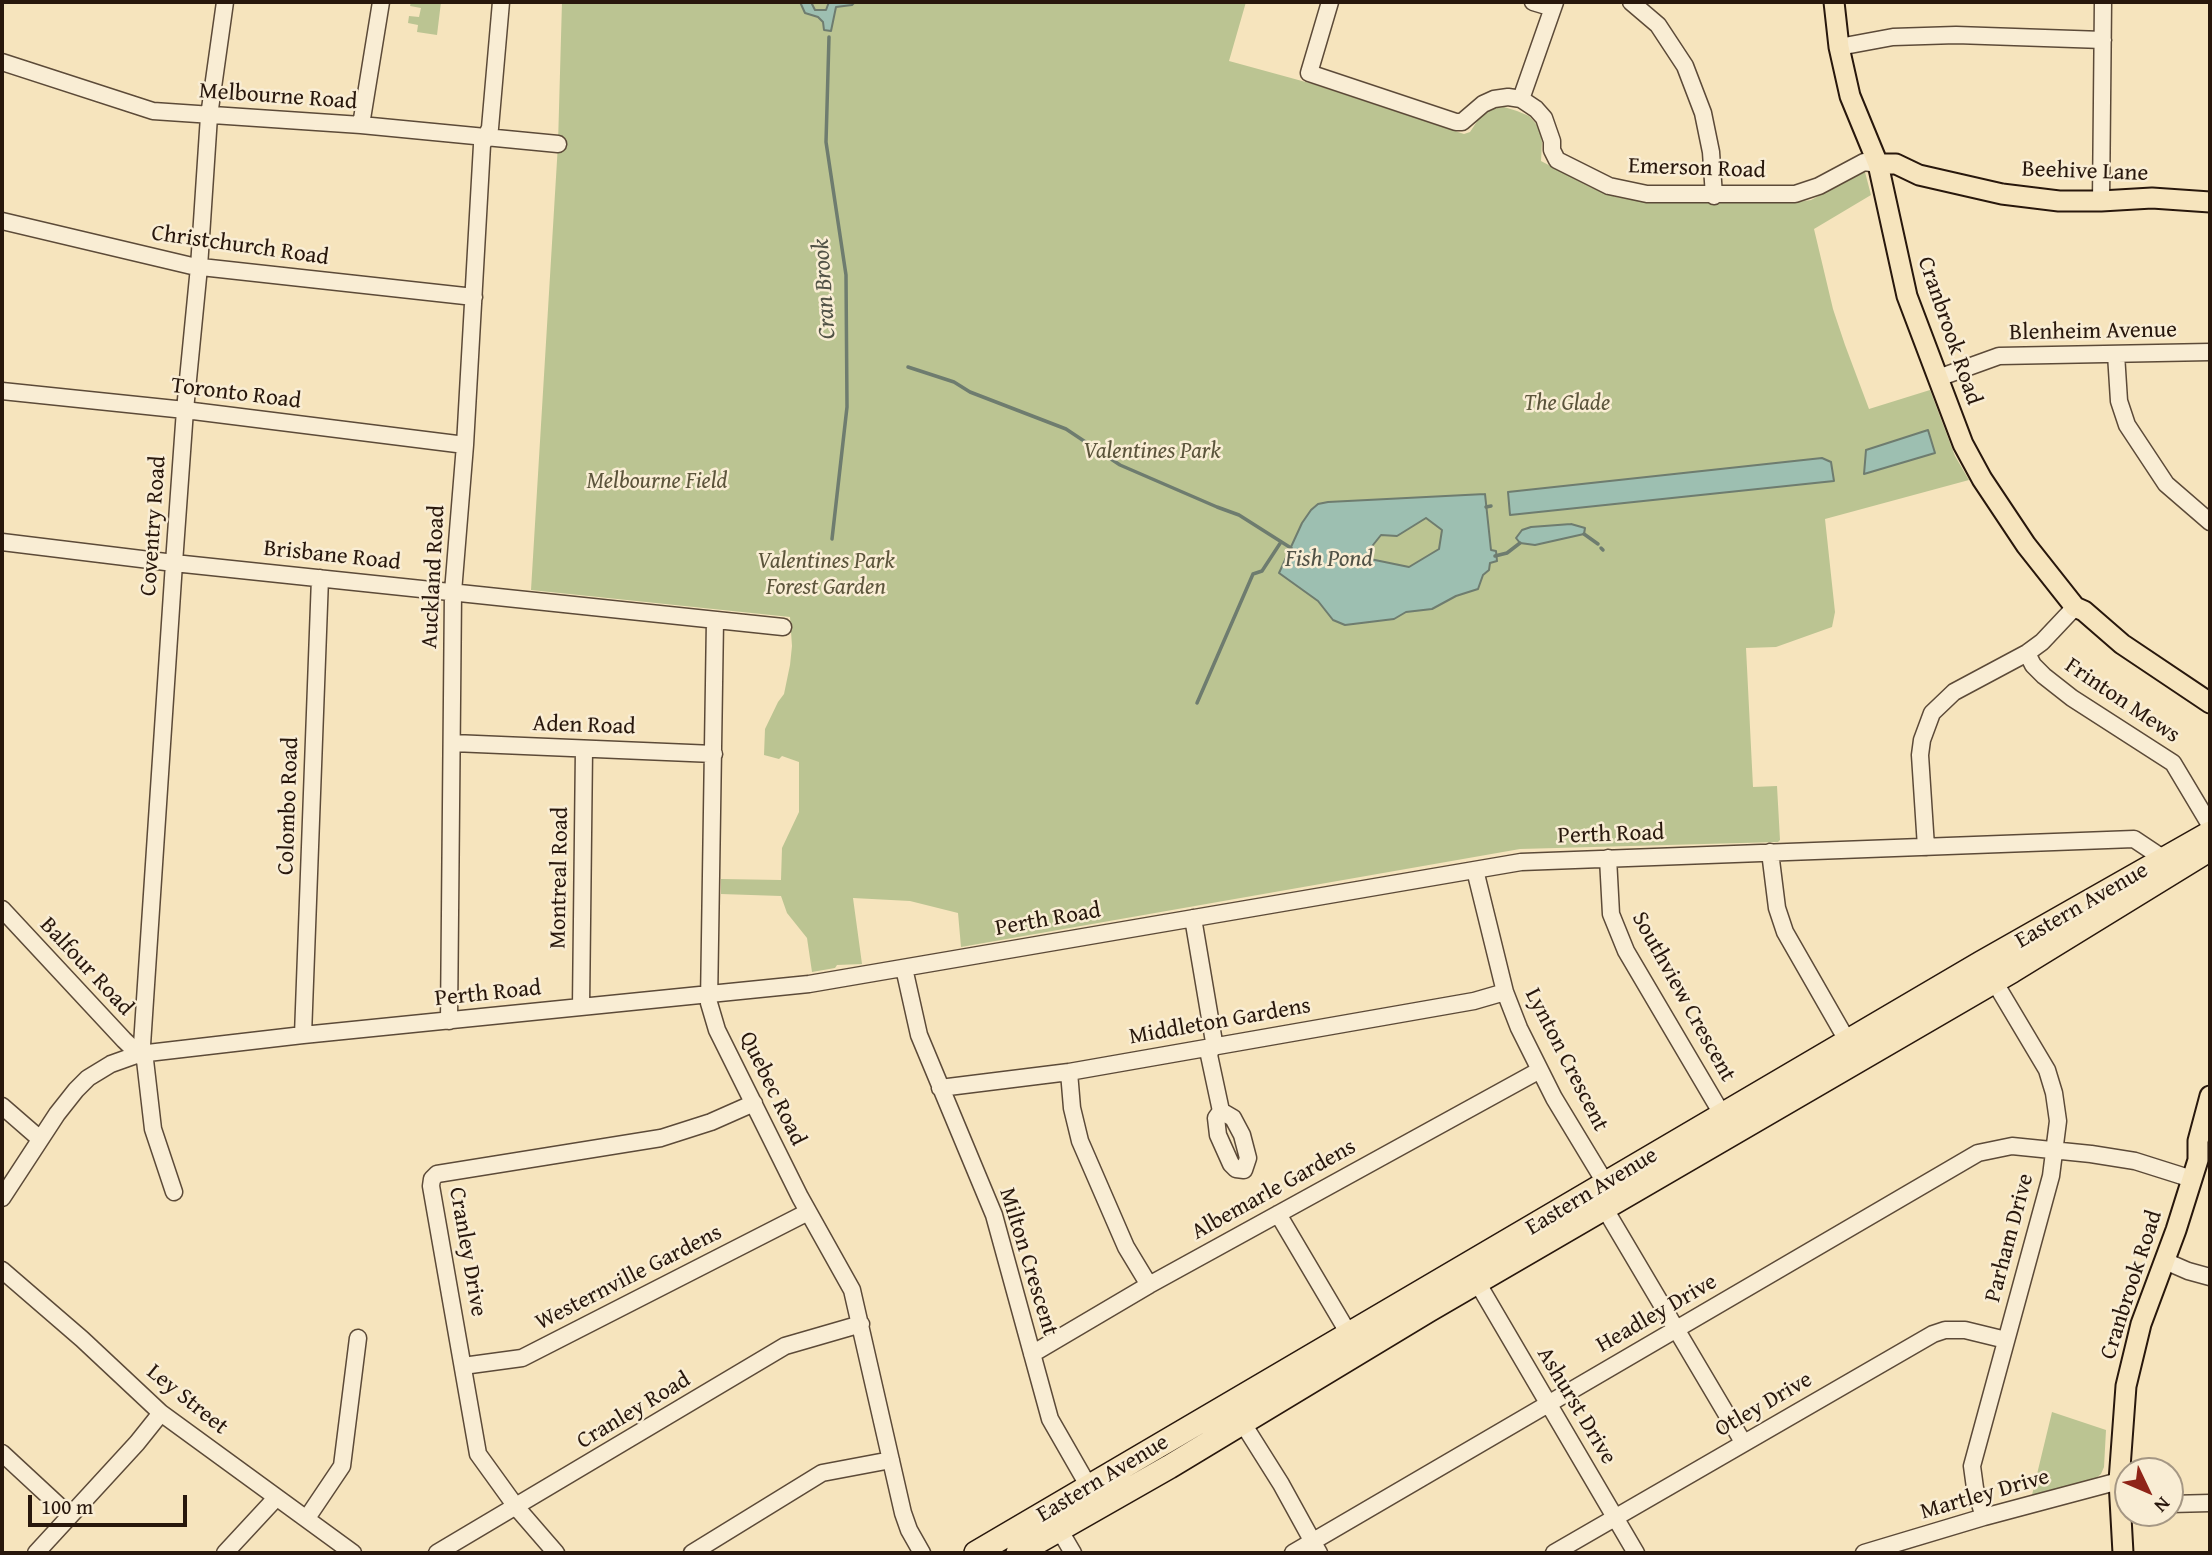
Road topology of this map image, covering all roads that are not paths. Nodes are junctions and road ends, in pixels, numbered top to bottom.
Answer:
1 (225, 2) edge
2 (381, 2) edge
3 (501, 2) edge
4 (1330, 2) edge
5 (1533, 2) edge
6 (1631, 2) edge
7 (1834, 2) edge
8 (2103, 2) edge
9 (1554, 5) edge
10 (2103, 40) junction
11 (1839, 47) junction
12 (2, 62) edge
13 (1521, 99) junction
14 (209, 116) junction
15 (361, 125) junction
16 (485, 136) junction
17 (558, 144) dead end
18 (1878, 164) junction
19 (1919, 175) junction
20 (1884, 187) junction
21 (1714, 196) junction
22 (2101, 201) junction
23 (2210, 202) edge
24 (2, 221) edge
25 (199, 267) junction
26 (474, 297) junction
27 (2210, 352) edge
28 (2116, 354) junction
29 (1938, 378) junction
30 (2, 391) edge
31 (185, 410) junction
32 (465, 445) junction
33 (2210, 522) edge
34 (2, 542) edge
35 (174, 563) junction
36 (320, 578) junction
37 (453, 593) junction
38 (2075, 607) junction
39 (715, 620) junction
40 (783, 627) dead end
41 (2027, 653) junction
42 (2210, 703) edge
43 (2210, 719) edge
44 (453, 743) junction
45 (584, 749) junction
46 (714, 754) junction
47 (2210, 825) edge
48 (2210, 834) edge
49 (1926, 847) junction
50 (2210, 851) edge
51 (1770, 852) junction
52 (1608, 858) junction
53 (2164, 859) junction
54 (1475, 870) junction
55 (2, 909) edge
56 (1193, 918) junction
57 (904, 968) junction
58 (1994, 981) junction
59 (1505, 992) junction
60 (710, 995) junction
61 (581, 1007) junction
62 (449, 1021) junction
63 (303, 1035) junction
64 (1848, 1042) junction
65 (1212, 1048) junction
66 (139, 1054) junction
67 (1540, 1070) junction
68 (1069, 1072) junction
69 (940, 1088) junction
70 (2210, 1096) edge
71 (754, 1103) junction
72 (2, 1106) edge
73 (1221, 1111) dead end
74 (1722, 1114) junction
75 (40, 1139) junction
76 (2210, 1144) edge
77 (2054, 1149) junction
78 (2195, 1169) junction
79 (1606, 1184) junction
80 (174, 1192) dead end
81 (2, 1198) edge
82 (1605, 1209) junction
83 (808, 1212) junction
84 (1278, 1214) junction
85 (2165, 1261) junction
86 (2, 1270) edge
87 (2210, 1277) edge
88 (1477, 1282) junction
89 (1149, 1285) junction
90 (861, 1324) junction
91 (1676, 1329) junction
92 (1349, 1334) junction
93 (358, 1338) dead end
94 (2006, 1340) junction
95 (1032, 1354) junction
96 (463, 1366) junction
97 (1547, 1404) junction
98 (161, 1412) junction
99 (1242, 1422) junction
100 (1743, 1442) junction
101 (2, 1453) edge
102 (2120, 1457) edge
103 (891, 1460) junction
104 (2114, 1482) edge
105 (1089, 1487) junction
106 (276, 1498) junction
107 (2210, 1503) edge
108 (2184, 1504) edge
109 (517, 1508) junction
110 (70, 1516) junction
111 (1984, 1517) junction
112 (307, 1518) junction
113 (1615, 1518) junction
114 (2124, 1527) edge
115 (1059, 1529) junction
116 (1316, 1548) edge
117 (228, 1552) edge
118 (440, 1552) edge
119 (36, 1553) edge
120 (353, 1553) edge
121 (556, 1553) edge
122 (692, 1553) edge
123 (922, 1553) edge
124 (976, 1553) edge
125 (1018, 1553) edge
126 (1073, 1553) edge
127 (1293, 1553) edge
128 (1554, 1553) edge
129 (1636, 1553) edge
130 (1864, 1553) edge
131 (2123, 1553) edge

1 - 14 street, Coventry Road
2 - 15 street
3 - 16 street, Auckland Road
4 - 13 street
5 - 9 street
6 - 21 street
7 - 11 main road, Cranbrook Road
8 - 10 street
9 - 13 street
10 - 11 street
10 - 22 street
11 - 18 main road, Cranbrook Road
12 - 14 street, Melbourne Road
13 - 21 street, Emerson Road
14 - 15 street, Melbourne Road
14 - 25 street, Coventry Road
15 - 16 street, Melbourne Road
16 - 17 street, Melbourne Road
16 - 26 street, Auckland Road
18 - 19 main road, Beehive Lane
18 - 20 main road, Cranbrook Road
18 - 21 street, Emerson Road
19 - 20 main road
19 - 22 main road, Beehive Lane
20 - 29 main road, Cranbrook Road
22 - 23 main road, Beehive Lane
24 - 25 street, Christchurch Road
25 - 26 street, Christchurch Road
25 - 31 street, Coventry Road
26 - 32 street, Auckland Road
27 - 28 street, Blenheim Avenue
28 - 29 street, Blenheim Avenue
28 - 33 street
29 - 38 main road, Cranbrook Road
30 - 31 street, Toronto Road
31 - 32 street, Toronto Road
31 - 35 street, Coventry Road
32 - 37 street, Auckland Road
34 - 35 street, Brisbane Road
35 - 36 street, Brisbane Road
35 - 66 street, Coventry Road
36 - 37 street, Brisbane Road
36 - 63 street, Colombo Road
37 - 39 street, Brisbane Road
37 - 44 street, Auckland Road
38 - 41 street
38 - 42 main road, Cranbrook Road
38 - 43 main road, Cranbrook Road
39 - 40 street, Brisbane Road
39 - 46 street, Quebec Road
41 - 47 street, Frinton Mews
41 - 49 street
44 - 45 street, Aden Road
44 - 62 street, Auckland Road
45 - 46 street, Aden Road
45 - 61 street, Montreal Road
46 - 60 street, Quebec Road
48 - 53 highway, Eastern Avenue
49 - 51 street, Perth Road
49 - 53 street, Perth Road
50 - 58 highway, Eastern Avenue
51 - 52 street, Perth Road
51 - 64 street
52 - 54 street, Perth Road
52 - 74 street, Southview Crescent
53 - 64 highway, Eastern Avenue
54 - 56 street, Perth Road
54 - 59 street, Lynton Crescent
55 - 66 street, Balfour Road
56 - 57 street, Perth Road
56 - 65 street
57 - 60 street, Perth Road
57 - 69 street, Milton Crescent
58 - 77 street, Parham Drive
58 - 82 highway, Eastern Avenue
59 - 65 street, Middleton Gardens
59 - 67 street, Lynton Crescent
60 - 61 street, Perth Road
60 - 71 street, Quebec Road
61 - 62 street, Perth Road
62 - 63 street, Perth Road
63 - 66 street, Perth Road
64 - 74 highway, Eastern Avenue
65 - 68 street, Middleton Gardens
65 - 73 street
66 - 75 street, Perth Road
66 - 80 street
67 - 79 street, Lynton Crescent
67 - 84 street, Albemarle Gardens
68 - 69 street, Middleton Gardens
68 - 89 street
69 - 95 street, Milton Crescent
70 - 78 main road, Cranbrook Road
71 - 83 street, Quebec Road
71 - 96 street, Cranley Drive
72 - 75 street
74 - 79 highway, Eastern Avenue
75 - 81 street, Perth Road
76 - 78 main road, Cranbrook Road
77 - 78 street, Headley Drive
77 - 91 street, Headley Drive
77 - 94 street, Parham Drive
78 - 85 main road, Cranbrook Road
79 - 92 highway, Eastern Avenue
82 - 88 highway, Eastern Avenue
82 - 91 street
83 - 90 street, Quebec Road
83 - 96 street, Westernville Gardens
84 - 89 street, Albemarle Gardens
84 - 92 street
85 - 87 street
85 - 102 main road, Cranbrook Road
86 - 98 street, Ley Street
88 - 97 street, Ashurst Drive
88 - 99 highway, Eastern Avenue
89 - 95 street, Albemarle Gardens
90 - 103 street, Quebec Road
90 - 109 street, Cranley Road
91 - 97 street, Headley Drive
91 - 100 street
92 - 105 highway, Eastern Avenue
93 - 112 street
94 - 100 street, Otley Drive
94 - 111 street, Parham Drive
95 - 105 street, Milton Crescent
96 - 109 street, Cranley Drive
97 - 113 street, Ashurst Drive
97 - 116 street, Headley Drive
98 - 106 street, Ley Street
98 - 110 street
99 - 115 highway, Eastern Avenue
99 - 116 street
100 - 113 street, Otley Drive
101 - 110 street
103 - 122 street
103 - 123 street, Quebec Road
104 - 111 street, Martley Drive
105 - 124 highway, Eastern Avenue
106 - 112 street, Ley Street
106 - 117 street
107 - 108 street
109 - 118 street, Cranley Road
109 - 121 street, Cranley Drive
110 - 119 street
111 - 130 street, Martley Drive
112 - 120 street, Ley Street
113 - 128 street, Otley Drive
113 - 129 street, Ashurst Drive
114 - 131 main road, Cranbrook Road
115 - 125 highway, Eastern Avenue
115 - 126 street
116 - 127 street, Headley Drive

